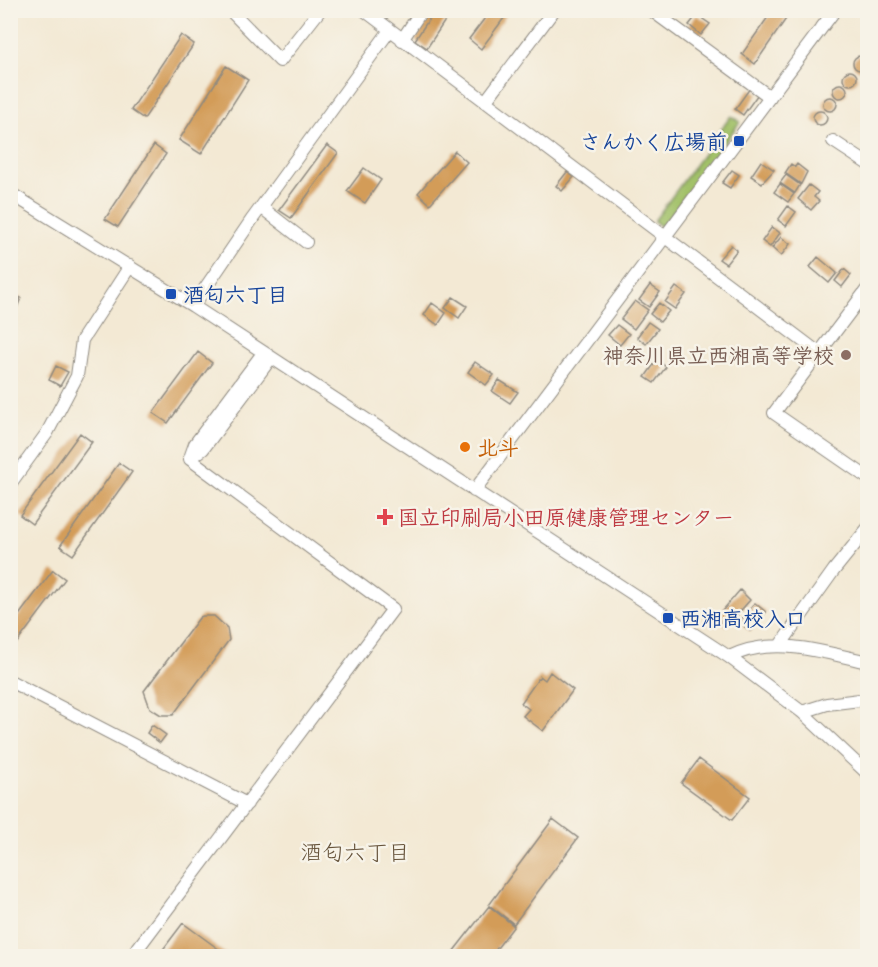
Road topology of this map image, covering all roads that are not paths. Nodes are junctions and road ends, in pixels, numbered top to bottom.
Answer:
1 (230, 10) edge
2 (249, 10) edge
3 (320, 10) edge
4 (364, 10) edge
5 (422, 10) edge
6 (554, 10) edge
7 (651, 10) edge
8 (835, 10) edge
9 (241, 21) junction
10 (390, 30) junction
11 (402, 40) junction
12 (770, 97) junction
13 (485, 102) junction
14 (833, 141) dead end
15 (867, 164) edge
16 (10, 194) edge
17 (261, 207) junction
18 (664, 238) junction
19 (306, 242) dead end
20 (130, 266) junction
21 (867, 288) edge
22 (193, 306) junction
23 (819, 353) junction
24 (267, 356) junction
25 (867, 478) edge
26 (10, 484) edge
27 (474, 491) junction
28 (867, 528) edge
29 (781, 644) junction
30 (729, 657) junction
31 (867, 662) edge
32 (10, 681) edge
33 (867, 699) edge
34 (802, 712) junction
35 (867, 774) edge
36 (247, 804) junction
37 (132, 957) edge

1 - 9 street
2 - 9 street
3 - 9 street
4 - 10 street
5 - 11 street
6 - 13 street
7 - 12 street
8 - 12 street
10 - 11 street
10 - 17 street
11 - 13 street
12 - 18 street
13 - 18 street
14 - 15 street
16 - 20 street
17 - 19 street
17 - 22 street
18 - 23 street
18 - 27 street
20 - 22 street
20 - 26 street
21 - 23 street
22 - 24 street
23 - 25 street
24 - 27 street
24 - 36 street
27 - 30 street
28 - 29 street
29 - 30 street
29 - 31 street
30 - 34 street
32 - 36 street
33 - 34 street
34 - 35 street
36 - 37 street

